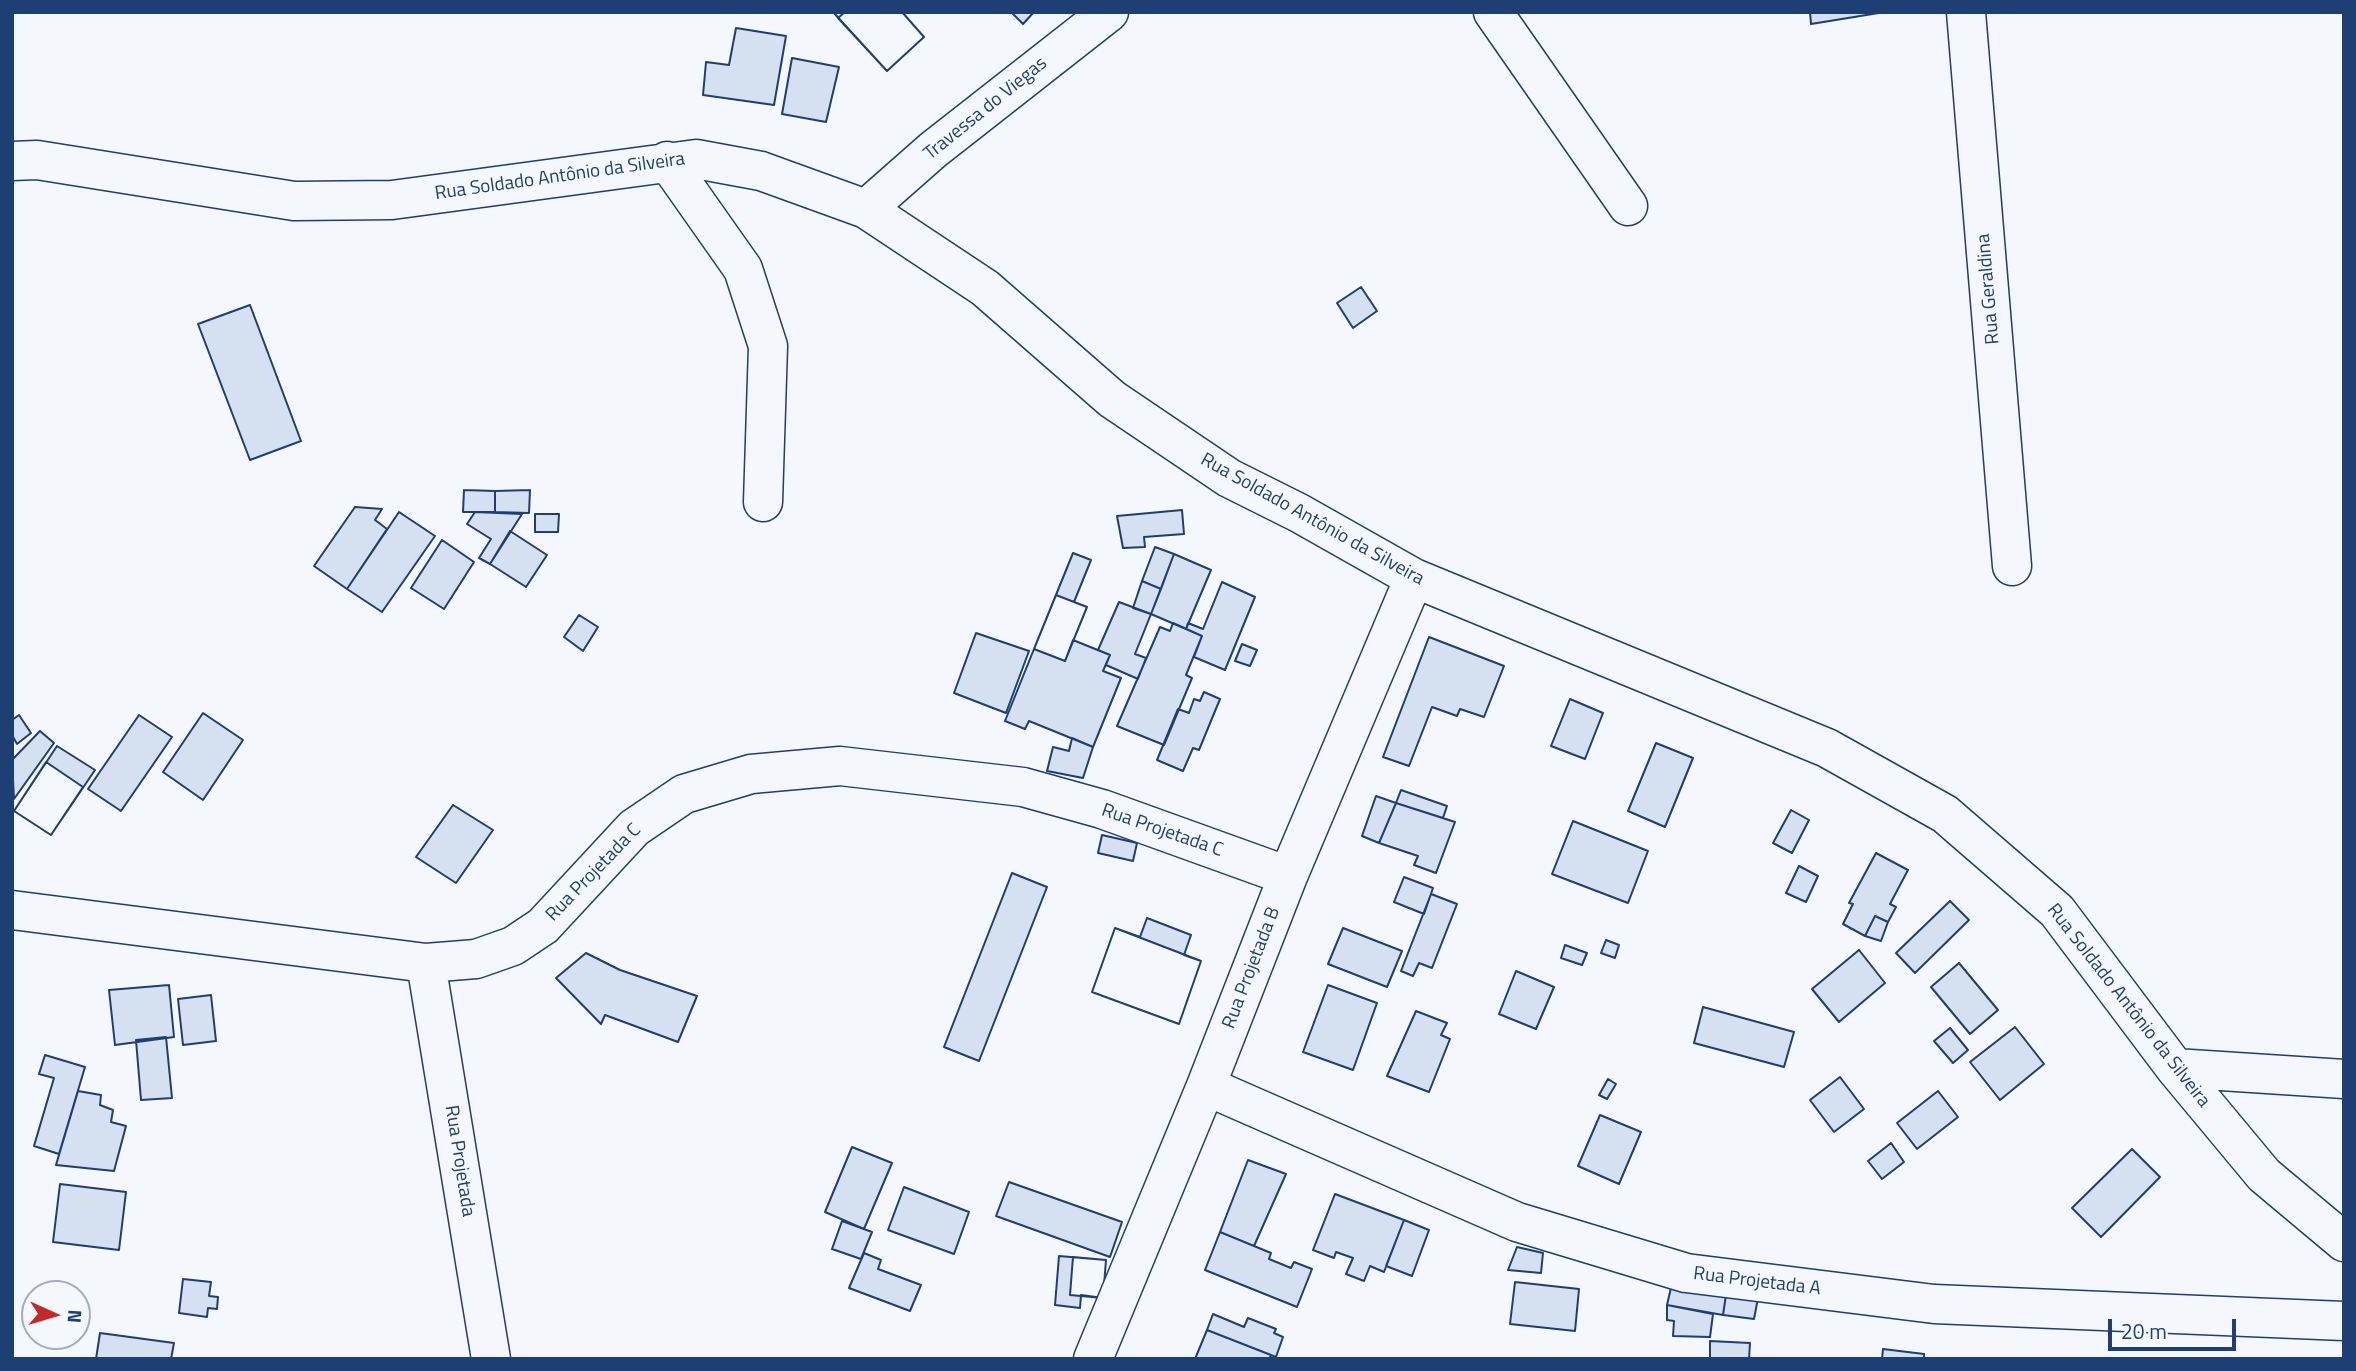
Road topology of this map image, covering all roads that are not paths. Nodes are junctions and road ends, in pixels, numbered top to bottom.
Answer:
1 (1108, 12) edge
2 (1493, 12) edge
3 (1966, 12) edge
4 (12, 161) edge
5 (667, 161) junction
6 (1628, 206) dead end
7 (866, 209) junction
8 (763, 502) dead end
9 (2012, 566) dead end
10 (1414, 578) junction
11 (1288, 876) junction
12 (12, 909) edge
13 (426, 963) junction
14 (2175, 1068) junction
15 (2344, 1079) edge
16 (1206, 1086) junction
17 (2344, 1242) edge
18 (2344, 1321) edge
19 (491, 1359) edge
20 (1093, 1359) edge

1 - 7 street, Travessa do Viegas
2 - 6 street
3 - 9 street, Rua Geraldina
4 - 5 street, Rua Soldado Antônio da Silveira
5 - 7 street, Rua Soldado Antônio da Silveira
5 - 8 street
7 - 10 street, Rua Soldado Antônio da Silveira
10 - 11 street, Rua Projetada B
10 - 14 street, Rua Soldado Antônio da Silveira
11 - 13 street, Rua Projetada C
11 - 16 street, Rua Projetada B
12 - 13 street, Rua Projetada C
13 - 19 street, Rua Projetada
14 - 15 street
14 - 17 street, Rua Soldado Antônio da Silveira
16 - 18 street, Rua Projetada A
16 - 20 street, Rua Projetada B

